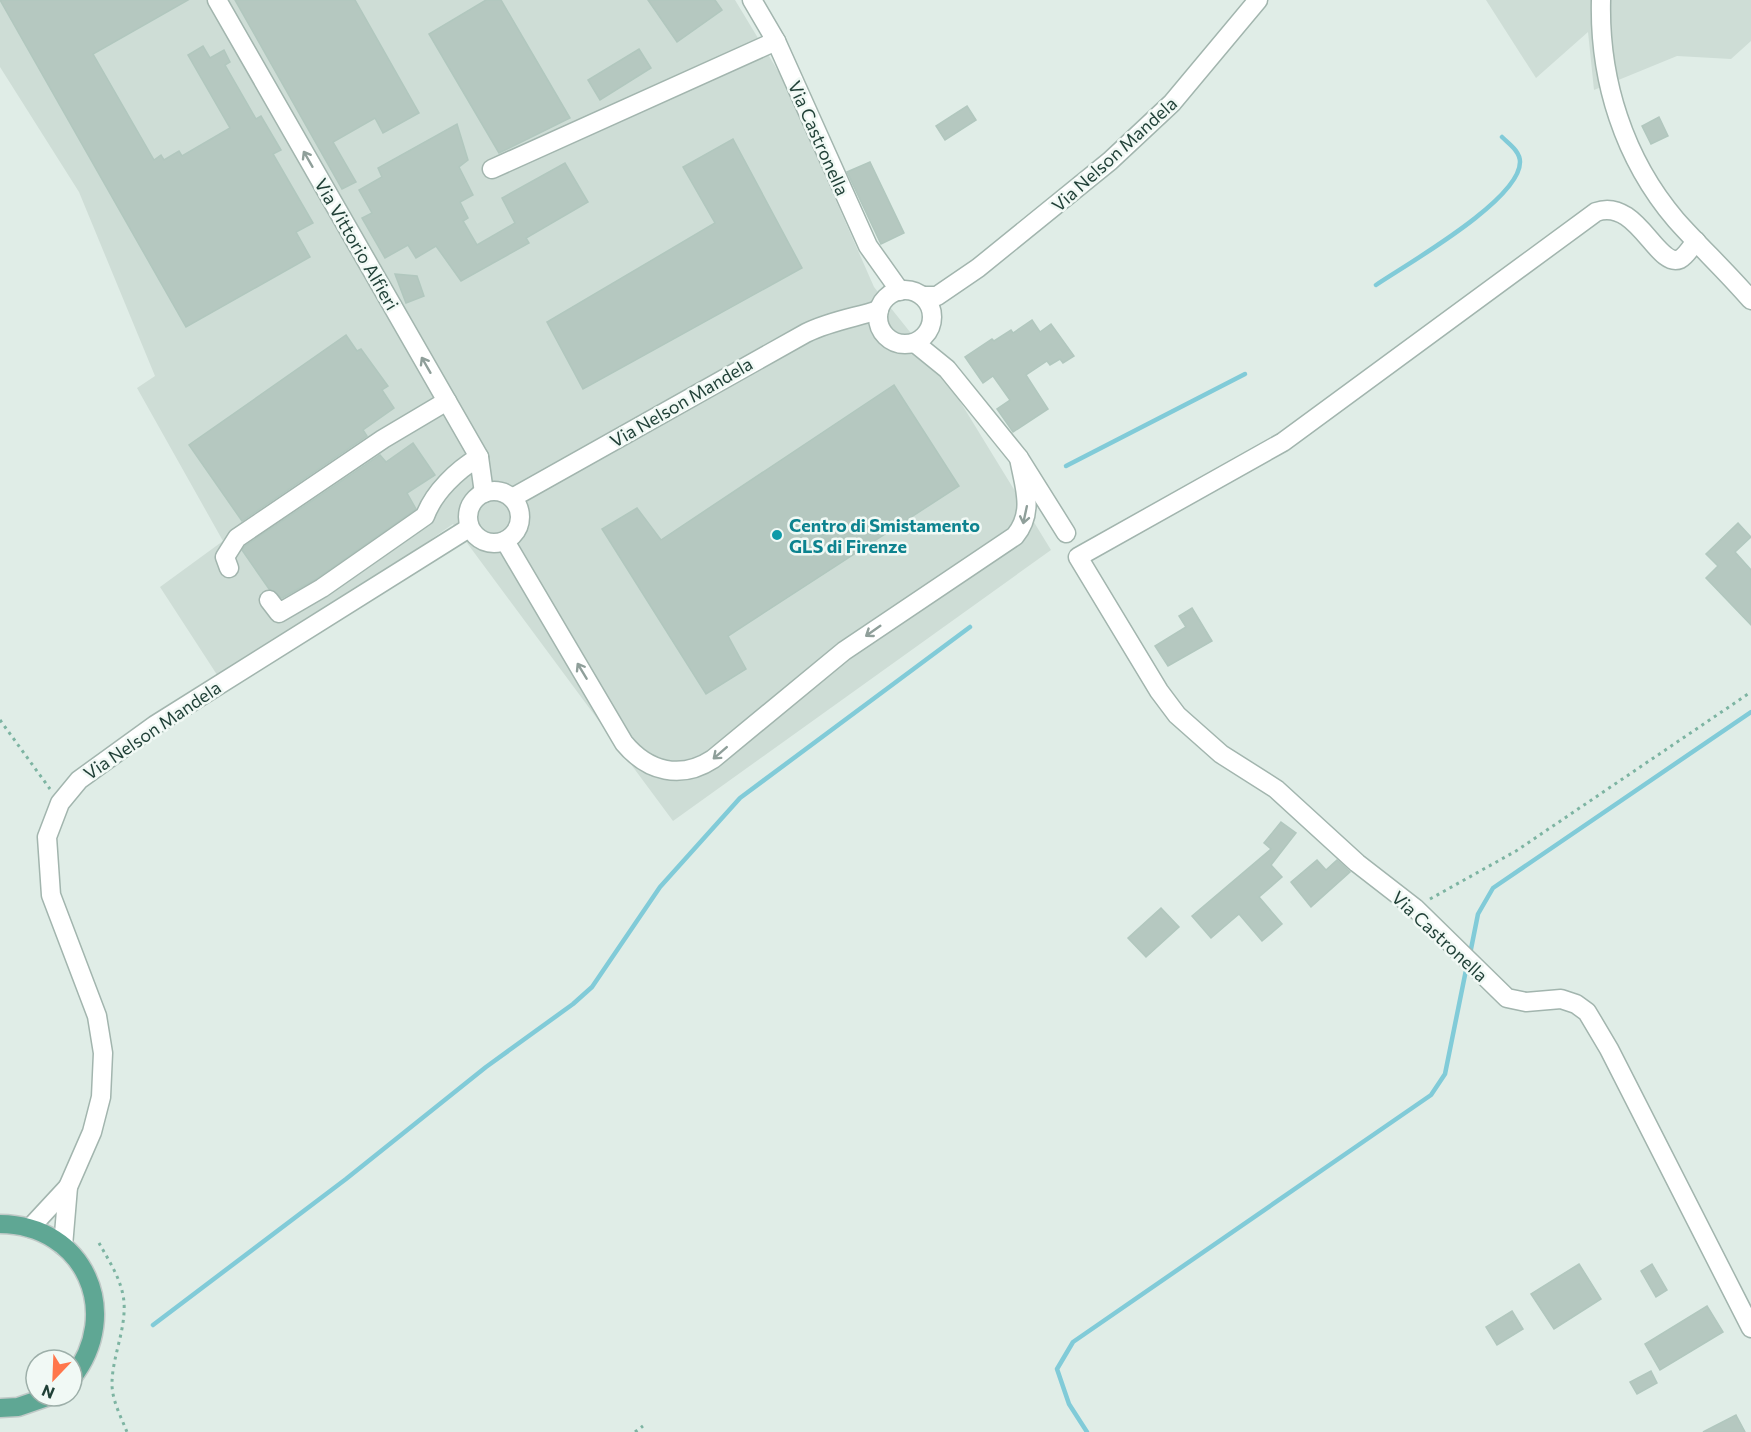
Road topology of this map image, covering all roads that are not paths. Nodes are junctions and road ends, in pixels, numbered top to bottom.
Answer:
1 (217, 0) edge
2 (752, 0) edge
3 (1258, 0) edge
4 (1601, 0) edge
5 (776, 41) junction
6 (492, 169) dead end
7 (1696, 241) junction
8 (888, 300) junction
9 (1751, 300) edge
10 (929, 310) junction
11 (855, 317) junction
12 (882, 330) junction
13 (915, 343) junction
14 (947, 369) junction
15 (447, 401) junction
16 (479, 457) junction
17 (1019, 458) junction
18 (484, 493) junction
19 (512, 498) junction
20 (469, 528) junction
21 (1066, 533) dead end
22 (505, 542) junction
23 (229, 568) dead end
24 (269, 600) dead end
25 (68, 1187) junction
26 (0, 1224) edge
27 (30, 1228) junction
28 (63, 1246) junction
29 (1751, 1328) edge
30 (84, 1358) edge
31 (24, 1405) edge
32 (0, 1408) edge

15 -> 1 street, Via Vittorio Alfieri
2 - 5 street, Via Castronella
3 - 10 street, Via Nelson Mandela
4 - 7 street
5 - 6 street
5 - 8 street, Via Castronella
7 - 9 street
7 - 29 street, Via Castronella
8 - 10 street
8 - 11 street, Via Nelson Mandela
8 - 12 street
10 - 13 street
10 - 14 street
11 - 12 street
11 - 19 street, Via Nelson Mandela
12 - 13 street
13 - 14 street
14 - 17 street
15 - 16 street, Via Vittorio Alfieri
15 - 23 street
16 - 18 street, Via Vittorio Alfieri
16 - 24 street
17 - 21 street
17 -> 22 street
18 - 19 street
18 - 20 street
19 - 22 street
20 - 22 street
20 - 25 street, Via Nelson Mandela
25 - 27 street, Via Nelson Mandela
25 - 28 street, Via Nelson Mandela
26 - 27 main road
27 - 28 main road
28 - 30 main road
31 - 32 main road

